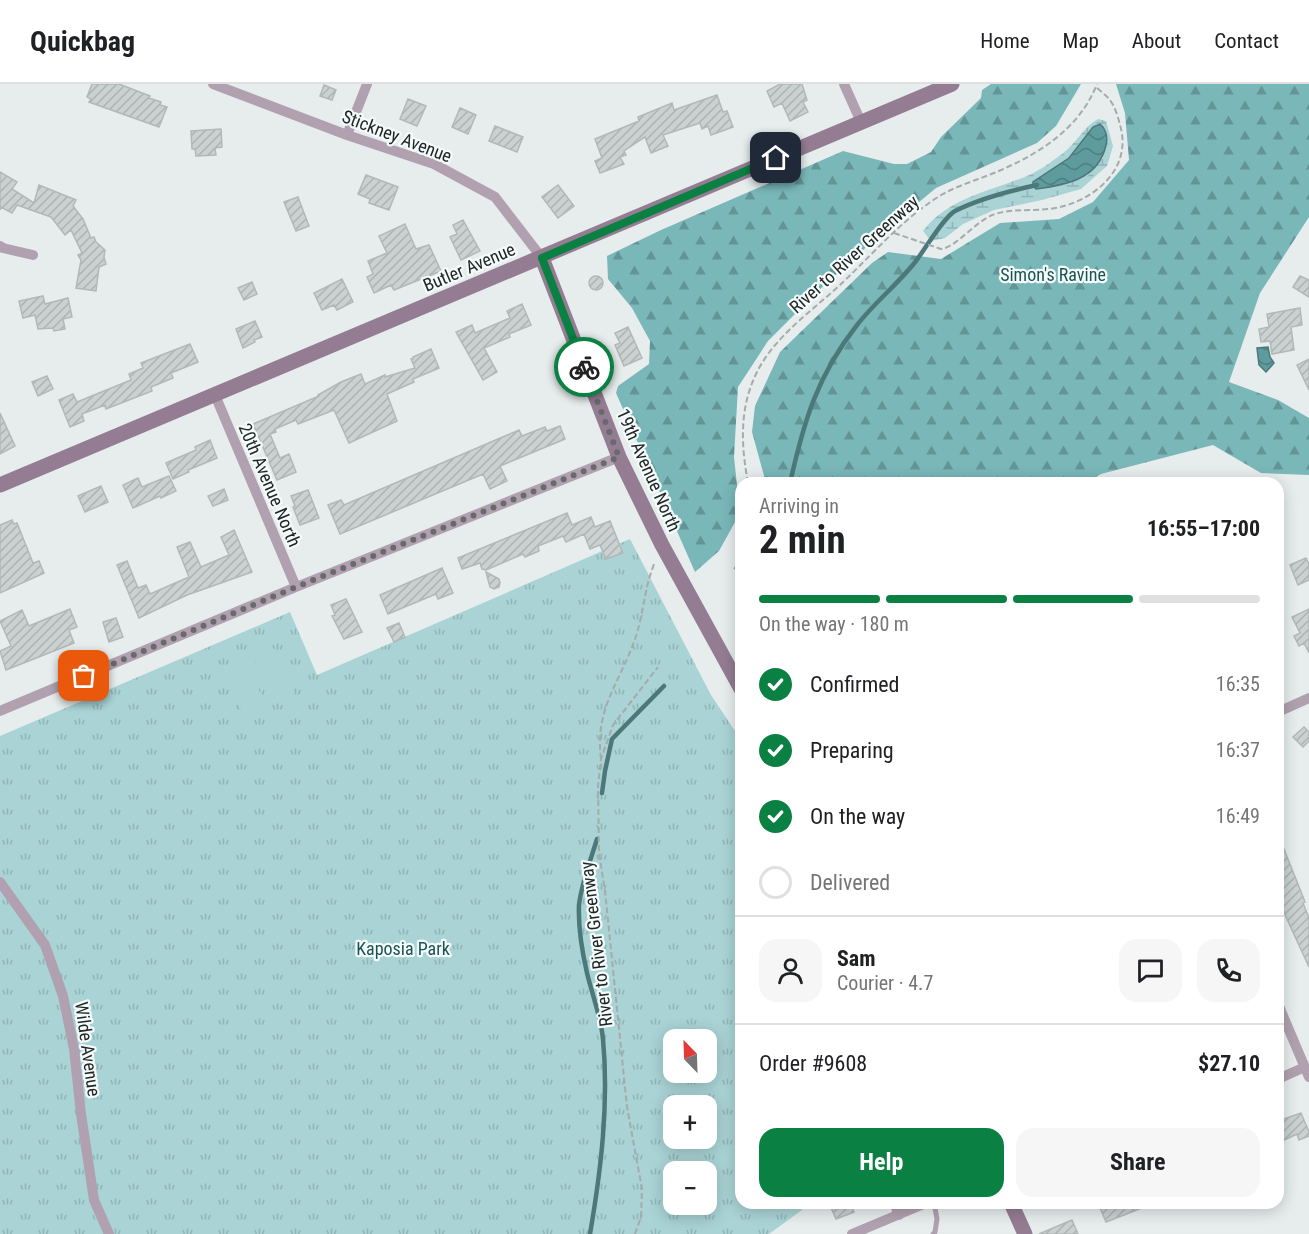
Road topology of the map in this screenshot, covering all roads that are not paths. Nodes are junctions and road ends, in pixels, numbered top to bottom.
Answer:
1 (213, 84) edge
2 (367, 84) edge
3 (844, 84) edge
4 (952, 84) edge
5 (861, 122) junction
6 (347, 135) junction
7 (0, 246) edge
8 (33, 255) dead end
9 (542, 258) junction
10 (215, 394) junction
11 (619, 457) junction
12 (0, 485) edge
13 (296, 587) junction
14 (735, 678) edge
15 (1309, 698) edge
16 (1284, 709) edge
17 (0, 711) edge
18 (0, 882) edge
19 (1284, 1018) edge
20 (1307, 1072) edge
21 (1284, 1078) edge
22 (896, 1209) edge
23 (912, 1209) edge
24 (935, 1209) edge
25 (1014, 1209) edge
26 (899, 1215) junction
27 (857, 1233) edge
28 (109, 1234) edge
29 (933, 1234) edge
30 (1025, 1234) edge

1 - 6 street, Stickney Avenue
2 - 6 street
3 - 5 street
4 - 5 street, Butler Avenue
5 - 9 street, Butler Avenue
6 - 9 street, Stickney Avenue
7 - 8 street
9 - 10 street, Butler Avenue
9 - 11 street, 19th Avenue North
10 - 12 street, Butler Avenue
10 - 13 street, 20th Avenue North
11 - 13 street
11 - 14 street, 19th Avenue North
13 - 17 street
15 - 16 street
18 - 28 street, Wilde Avenue
19 - 20 street
20 - 21 street
22 - 26 street
23 - 26 street
24 - 29 lane
25 - 30 street
26 - 27 street

